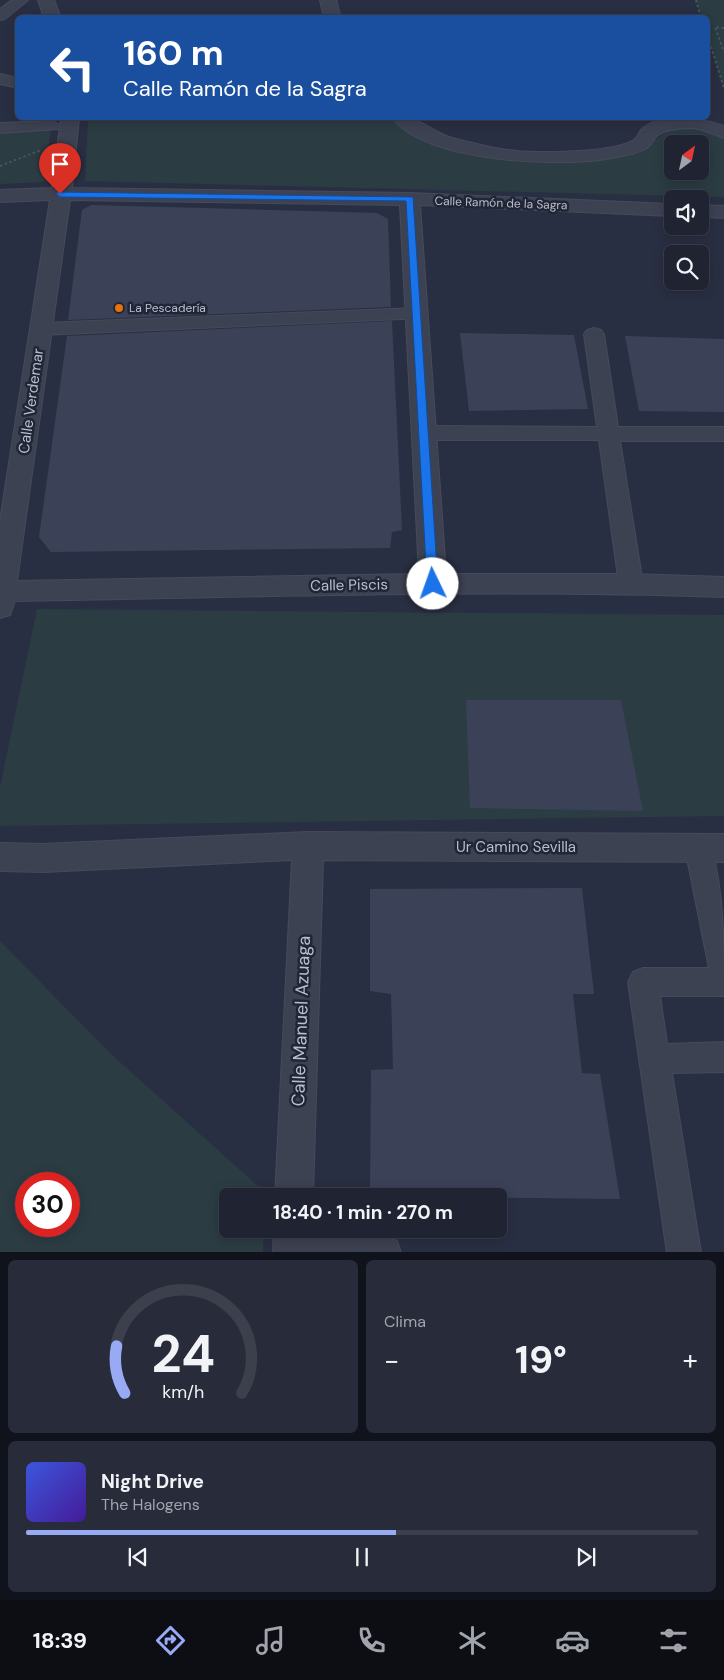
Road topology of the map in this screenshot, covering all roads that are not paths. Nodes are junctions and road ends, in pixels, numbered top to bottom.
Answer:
1 (21, 0) edge
2 (46, 0) edge
3 (328, 0) edge
4 (52, 15) edge
5 (332, 15) edge
6 (0, 16) edge
7 (0, 20) edge
8 (15, 23) edge
9 (0, 79) edge
10 (15, 82) edge
11 (404, 120) edge
12 (62, 122) edge
13 (0, 128) edge
14 (724, 132) edge
15 (60, 194) junction
16 (0, 196) edge
17 (410, 199) junction
18 (664, 210) edge
19 (709, 211) edge
20 (724, 212) edge
21 (418, 314) junction
22 (41, 329) junction
23 (594, 334) dead end
24 (425, 433) junction
25 (609, 433) junction
26 (724, 434) edge
27 (433, 584) junction
28 (632, 584) junction
29 (724, 587) edge
30 (1, 597) edge
31 (308, 846) junction
32 (712, 848) edge
33 (0, 857) edge
34 (724, 969) edge
35 (724, 982) edge
36 (724, 1057) edge
37 (655, 1059) junction
38 (294, 1188) edge
39 (292, 1244) edge
40 (385, 1252) edge
41 (684, 1252) edge

1 - 6 street
2 - 4 street
3 - 5 street
7 - 8 street
9 - 10 street
11 - 14 street
12 - 13 street
12 - 15 street, Calle Verdemar
15 - 16 street, Calle Ramón de la Sagra
15 - 17 street, Calle Ramón de la Sagra
15 - 22 street, Calle Verdemar
17 - 18 street, Calle Ramón de la Sagra
17 - 21 street
19 - 20 street
21 - 22 street
21 - 24 street
22 - 30 street, Calle Verdemar
23 - 25 street
24 - 25 street
24 - 27 street
25 - 26 street
25 - 28 street
27 - 28 street, Calle Piscis
27 - 30 street, Calle Piscis
28 - 29 street, Calle Piscis
31 - 32 street, Ur Camino Sevilla
31 - 33 street, Ur Camino Sevilla
31 - 38 street, Calle Manuel Azuaga
32 - 34 street
35 - 37 street
36 - 37 street
37 - 41 street
39 - 40 street

